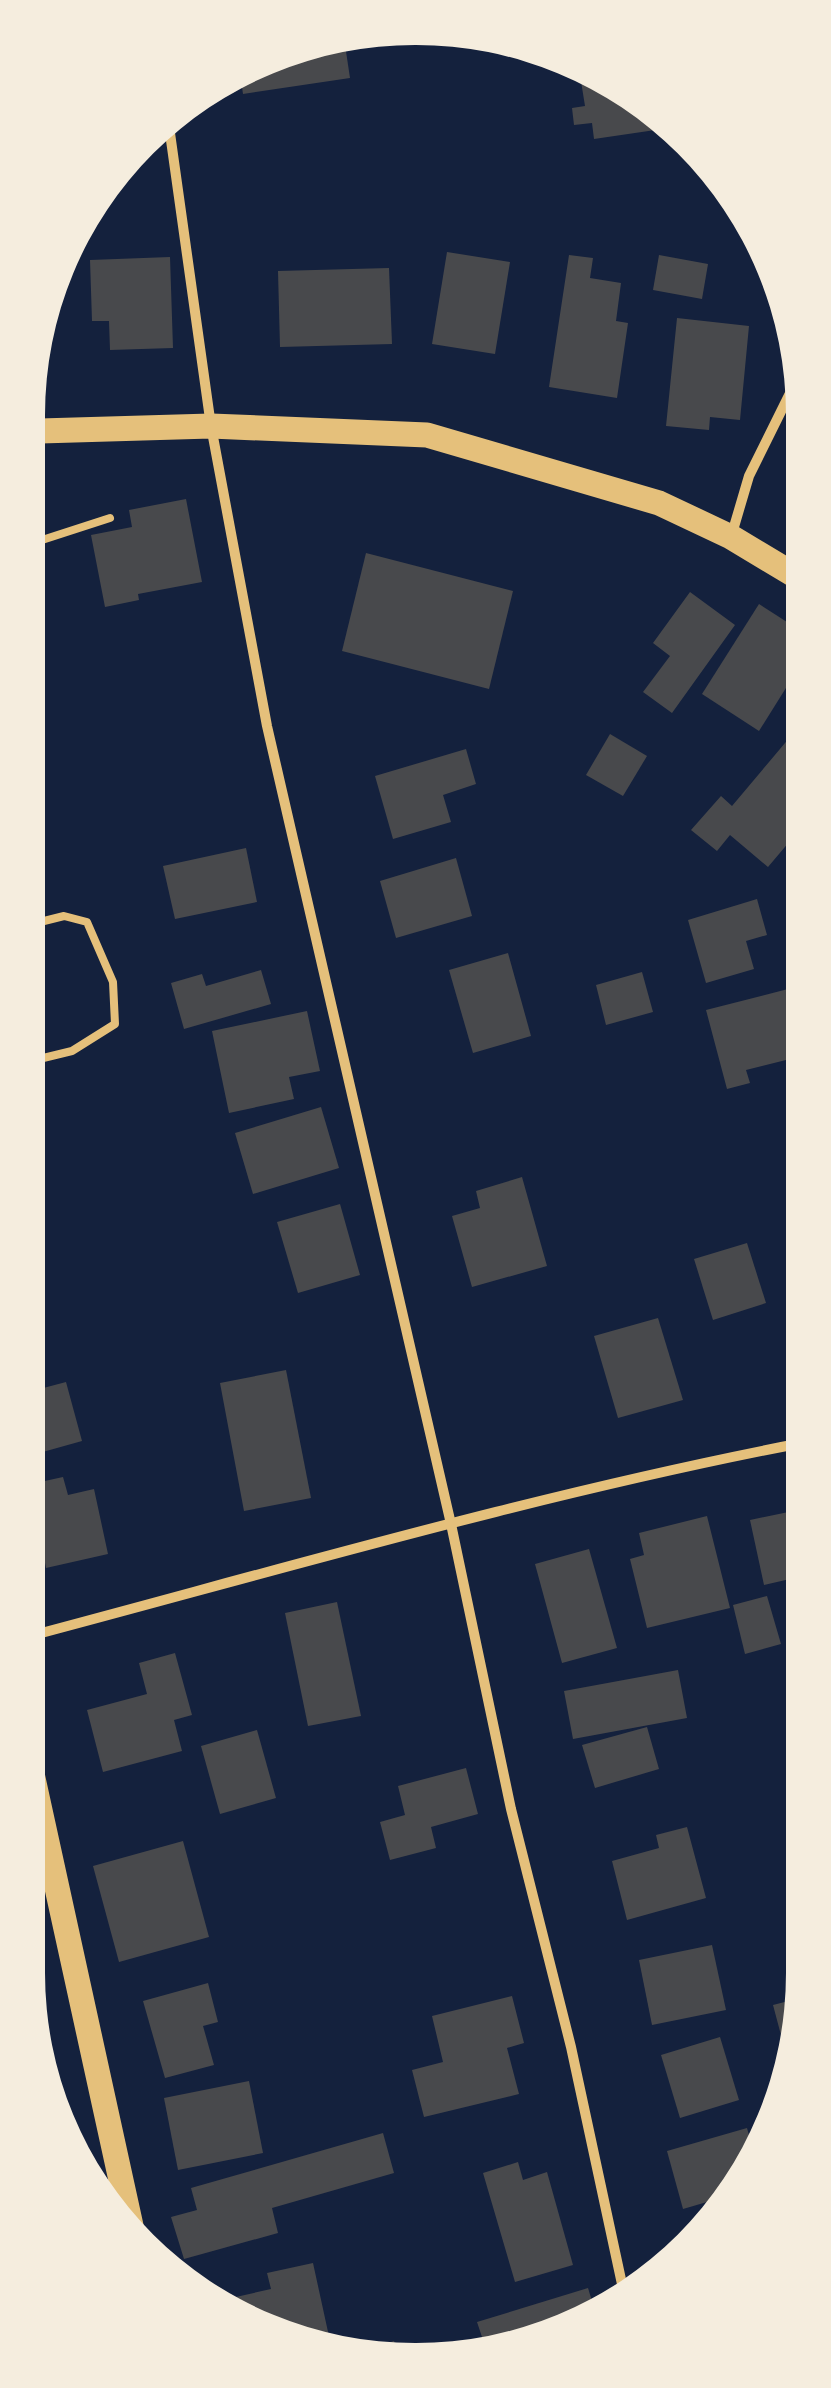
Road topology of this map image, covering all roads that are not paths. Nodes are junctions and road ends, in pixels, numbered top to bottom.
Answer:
1 (171, 137) edge
2 (785, 403) edge
3 (211, 426) junction
4 (45, 431) edge
5 (110, 518) dead end
6 (731, 536) junction
7 (45, 539) edge
8 (786, 570) edge
9 (45, 921) edge
10 (45, 1058) edge
11 (786, 1446) edge
12 (451, 1524) junction
13 (45, 1632) edge
14 (45, 1833) edge
15 (126, 2203) edge
16 (621, 2281) edge

1 - 3 street
2 - 6 street
3 - 4 main road
3 - 6 main road
3 - 12 street
5 - 7 lane
6 - 8 main road
9 - 10 lane
11 - 12 street
12 - 13 street
12 - 16 street
14 - 15 main road

